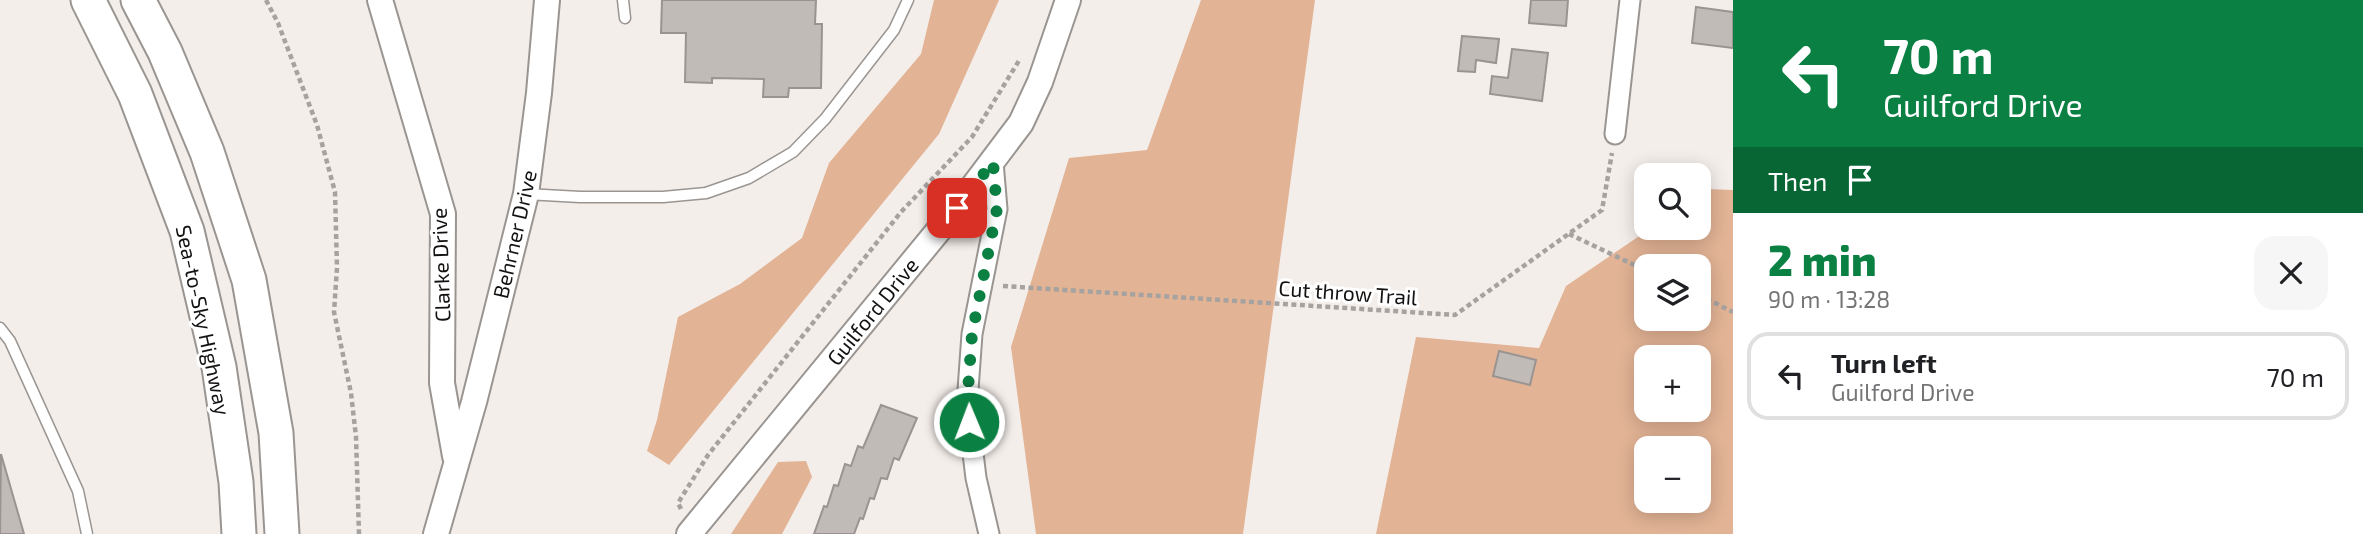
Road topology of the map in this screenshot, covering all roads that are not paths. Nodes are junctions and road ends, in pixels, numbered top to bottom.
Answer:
1 (88, 0) edge
2 (380, 0) edge
3 (547, 0) edge
4 (623, 0) edge
5 (908, 0) edge
6 (1068, 0) edge
7 (1630, 0) edge
8 (139, 6) edge
9 (625, 18) dead end
10 (1615, 134) road end
11 (993, 162) junction
12 (526, 194) junction
13 (0, 328) edge
14 (5, 344) edge
15 (456, 464) junction
16 (690, 532) edge
17 (87, 534) edge
18 (239, 534) edge
19 (282, 534) edge
20 (436, 534) edge
21 (989, 534) edge

1 - 18 highway, Sea-to-Sky Highway
2 - 15 street, Clarke Drive
3 - 12 street, Behrner Drive
4 - 9 lane
5 - 12 lane
6 - 11 street, Guilford Drive
7 - 10 street
8 - 19 highway
11 - 16 street, Guilford Drive
11 - 21 street
12 - 15 street, Behrner Drive
13 - 14 lane
14 - 17 lane
15 - 20 street, Clarke Drive

